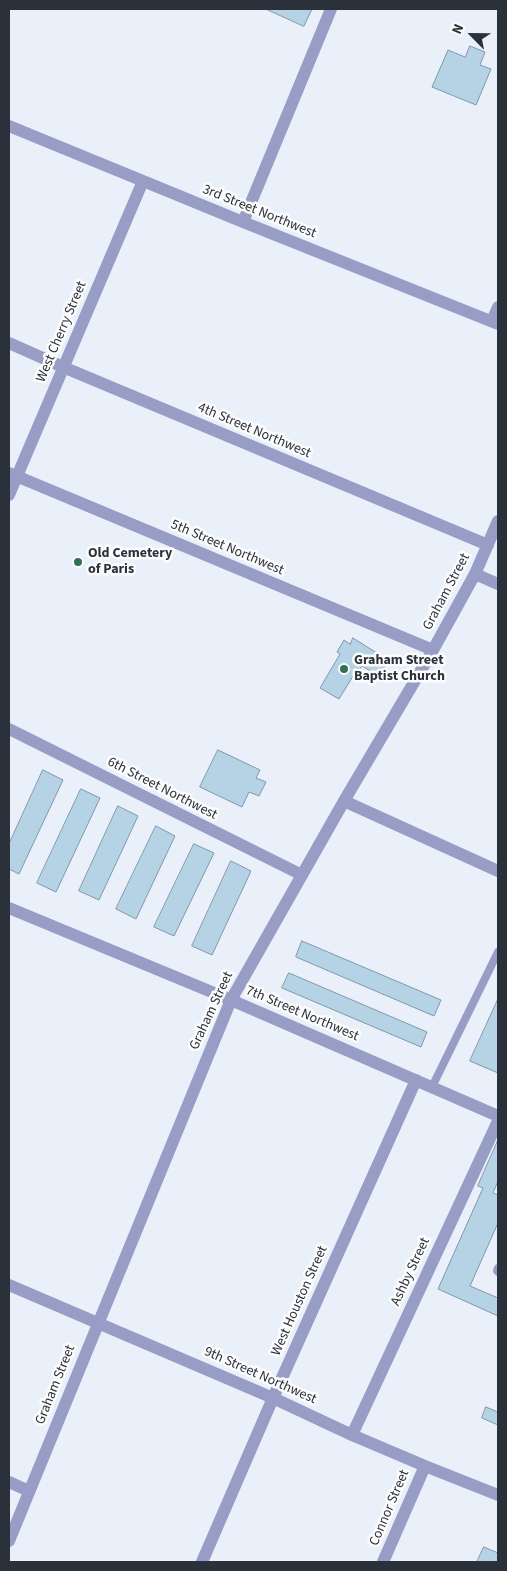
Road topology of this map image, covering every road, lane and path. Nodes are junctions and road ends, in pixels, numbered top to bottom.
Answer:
1 (331, 9) edge
2 (9, 126) edge
3 (143, 181) junction
4 (243, 222) junction
5 (498, 307) edge
6 (495, 322) edge
7 (9, 343) edge
8 (62, 367) junction
9 (13, 475) edge
10 (9, 494) edge
11 (498, 521) edge
12 (488, 545) junction
13 (475, 574) junction
14 (498, 584) edge
15 (433, 650) junction
16 (9, 729) edge
17 (344, 801) junction
18 (498, 871) edge
19 (302, 875) junction
20 (9, 908) edge
21 (498, 952) edge
22 (231, 1000) junction
23 (416, 1080) junction
24 (432, 1087) junction
25 (498, 1116) edge
26 (498, 1121) edge
27 (9, 1285) edge
28 (98, 1323) junction
29 (273, 1398) junction
30 (352, 1435) junction
31 (425, 1466) junction
32 (9, 1482) edge
33 (29, 1491) junction
34 (498, 1496) edge
35 (9, 1541) edge
36 (202, 1562) edge
37 (384, 1562) edge

1 - 4 street
2 - 3 street, 3rd Street Northwest
3 - 4 street, 3rd Street Northwest
3 - 8 street, West Cherry Street
4 - 6 street, 3rd Street Northwest
5 - 6 street
7 - 8 street, 4th Street Northwest
8 - 9 street, West Cherry Street
8 - 12 street, 4th Street Northwest
9 - 10 street, West Cherry Street
9 - 15 street, 5th Street Northwest
11 - 12 street, Graham Street
12 - 13 street, Graham Street
13 - 14 street
13 - 15 street, Graham Street
15 - 17 street, Graham Street
16 - 19 street, 6th Street Northwest
17 - 18 street
17 - 19 street, Graham Street
19 - 22 street, Graham Street
20 - 22 street, 7th Street Northwest
21 - 24 lane
22 - 23 street, 7th Street Northwest
22 - 28 street, Graham Street
23 - 24 street, 7th Street Northwest
23 - 29 street, West Houston Street
24 - 25 street, 7th Street Northwest
26 - 30 street, Ashby Street
27 - 28 street, 9th Street Northwest
28 - 29 street, 9th Street Northwest
28 - 33 street, Graham Street
29 - 30 street, 9th Street Northwest
29 - 36 street, West Houston Street
30 - 31 street, 9th Street Northwest
31 - 34 street, 9th Street Northwest
31 - 37 street, Connor Street
32 - 33 street
33 - 35 street, Graham Street

